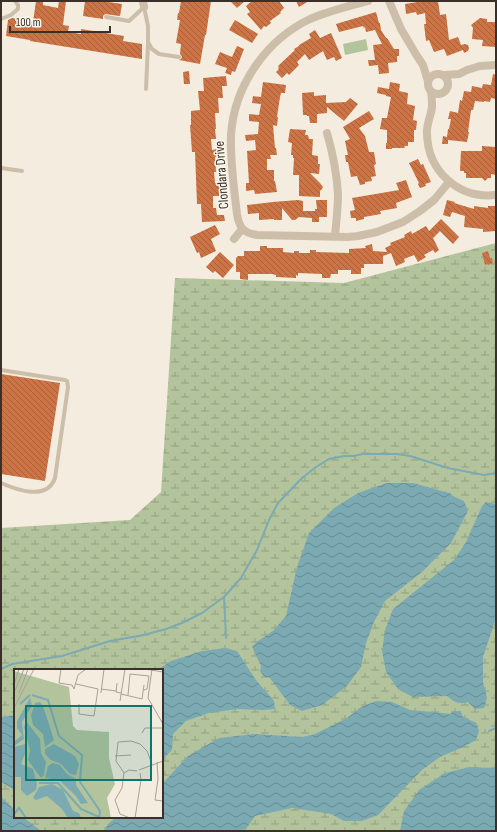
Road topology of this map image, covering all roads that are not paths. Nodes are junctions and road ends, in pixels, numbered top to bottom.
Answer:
1 (15, 1) edge
2 (368, 1) edge
3 (389, 1) edge
4 (144, 4) edge
5 (106, 17) dead end
6 (1, 19) edge
7 (148, 42) junction
8 (179, 57) dead end
9 (423, 65) junction
10 (496, 65) edge
11 (436, 73) junction
12 (459, 74) junction
13 (445, 75) junction
14 (428, 81) junction
15 (448, 86) junction
16 (146, 89) dead end
17 (431, 92) junction
18 (442, 93) junction
19 (432, 108) junction
20 (327, 133) dead end
21 (1, 168) edge
22 (22, 171) dead end
23 (449, 182) junction
24 (496, 195) edge
25 (242, 229) junction
26 (335, 236) junction
27 (234, 239) dead end
28 (1, 370) edge
29 (1, 483) edge

1 - 6 lane
2 - 25 street, Clondara Drive
3 - 9 street
4 - 5 lane
4 - 7 lane
7 - 8 lane
7 - 16 lane
9 - 11 street
9 - 14 street
10 - 12 street
11 - 13 street
11 - 14 street
12 - 13 street
12 - 15 street
13 - 15 street
14 - 17 street
15 - 18 street
17 - 18 street
17 - 19 street
18 - 19 street
19 - 23 street
20 - 26 street
21 - 22 lane
23 - 24 street
23 - 26 street
25 - 26 street
25 - 27 street
28 - 29 lane

